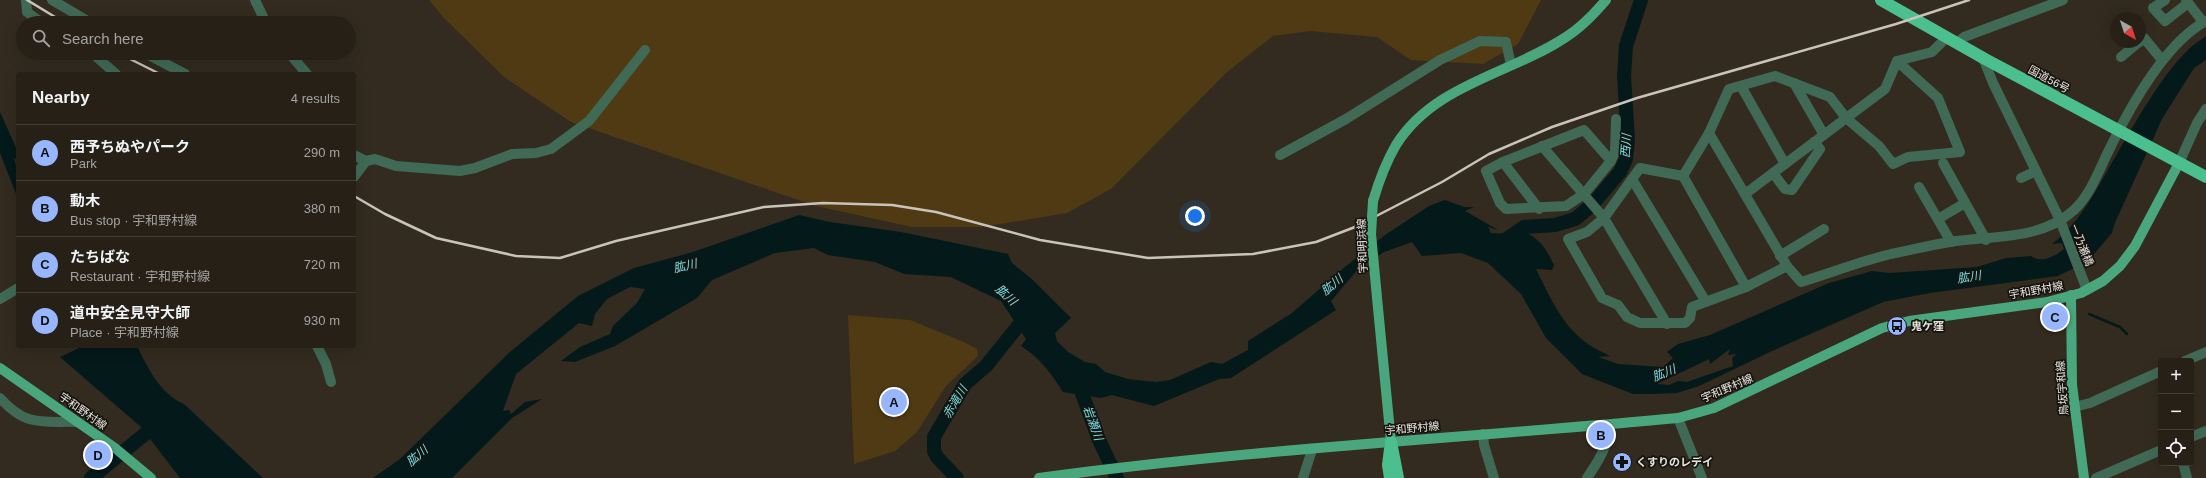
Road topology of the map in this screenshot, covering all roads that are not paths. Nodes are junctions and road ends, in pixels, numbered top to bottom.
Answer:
1 (26, 0) edge
2 (52, 0) edge
3 (255, 0) edge
4 (1606, 0) edge
5 (1881, 0) edge
6 (2063, 0) edge
7 (2165, 0) edge
8 (2187, 1) edge
9 (32, 16) edge
10 (79, 16) edge
11 (263, 16) edge
12 (2205, 22) edge
13 (1952, 40) junction
14 (2146, 40) edge
15 (2132, 48) edge
16 (645, 50) dead end
17 (2121, 57) dead end
18 (1983, 58) junction
19 (100, 60) edge
20 (158, 60) edge
21 (295, 60) edge
22 (2162, 60) junction
23 (1897, 61) junction
24 (1511, 65) junction
25 (114, 72) edge
26 (181, 72) edge
27 (305, 72) edge
28 (1794, 83) junction
29 (1741, 86) junction
30 (2206, 109) edge
31 (1846, 118) junction
32 (1616, 119) dead end
33 (2122, 132) junction
34 (1709, 133) junction
35 (1824, 134) junction
36 (1814, 142) junction
37 (1542, 146) junction
38 (1280, 155) dead end
39 (356, 156) edge
40 (366, 161) junction
41 (1612, 161) junction
42 (1503, 162) junction
43 (1943, 163) dead end
44 (2179, 163) junction
45 (1785, 164) junction
46 (2036, 171) junction
47 (1773, 173) junction
48 (356, 174) edge
49 (1683, 176) junction
50 (2206, 177) edge
51 (2021, 178) dead end
52 (1632, 179) junction
53 (1920, 187) dead end
54 (1745, 194) junction
55 (1587, 197) junction
56 (1965, 203) junction
57 (1539, 209) junction
58 (1604, 218) junction
59 (1938, 219) junction
60 (2060, 222) junction
61 (1824, 229) dead end
62 (1986, 240) junction
63 (1951, 242) junction
64 (1780, 256) junction
65 (1787, 266) junction
66 (1746, 287) junction
67 (16, 289) edge
68 (2087, 290) junction
69 (2071, 295) junction
70 (0, 299) edge
71 (1706, 302) junction
72 (1667, 324) junction
73 (318, 348) edge
74 (2206, 352) edge
75 (2192, 358) edge
76 (0, 368) edge
77 (2158, 372) edge
78 (331, 382) dead end
79 (0, 398) edge
80 (2074, 407) junction
81 (1678, 418) junction
82 (78, 422) junction
83 (1606, 425) junction
84 (2206, 431) edge
85 (1483, 434) junction
86 (2194, 436) edge
87 (1391, 442) junction
88 (1312, 450) junction
89 (2158, 451) edge
90 (2183, 466) edge
91 (151, 478) edge
92 (1039, 478) edge
93 (1303, 478) edge
94 (1390, 478) edge
95 (1398, 478) edge
96 (1494, 478) edge
97 (1587, 478) edge
98 (1702, 478) edge
99 (2084, 478) edge
100 (2096, 478) edge
101 (2187, 478) edge

1 - 9 street
2 - 10 street
3 - 11 street
4 - 24 main road, 宇和明浜線
5 - 13 highway, 国道56号
6 - 13 street
7 - 8 street
8 - 12 street
12 - 22 street
13 - 18 highway, 国道56号
13 - 23 street
14 - 22 street
15 - 17 street
16 - 40 street
18 - 33 highway, 国道56号
18 - 46 street, 一乃瀬橋
19 - 25 street
20 - 26 street
21 - 27 street
22 - 33 street
23 - 31 street
23 - 31 street
24 - 38 street
24 - 87 main road, 宇和明浜線, bridge
28 - 29 street
28 - 31 street
28 - 35 street
29 - 34 street
29 - 45 street
30 - 44 street
31 - 35 street
32 - 41 street
33 - 44 highway, 国道56号
33 - 60 street
34 - 49 street
34 - 54 street
35 - 36 street
36 - 45 street
36 - 47 street
37 - 41 street
37 - 42 street
37 - 55 street
39 - 40 street
40 - 48 street
41 - 55 street
42 - 57 street
42 - 57 street
43 - 56 street
44 - 50 highway, 国道56号
44 - 68 main road, 宇和野村線
45 - 47 street
46 - 51 street
46 - 60 street, 一乃瀬橋
47 - 54 street
49 - 52 street
49 - 66 street
52 - 58 street
52 - 71 street
53 - 59 street
54 - 64 street
55 - 57 street
55 - 58 street
56 - 59 street
56 - 62 street
58 - 72 street
58 - 72 street
59 - 63 street
60 - 62 street
60 - 68 street, 一乃瀬橋
61 - 64 street
62 - 63 street
63 - 65 street
64 - 65 street
65 - 66 street
66 - 71 street
67 - 70 street
68 - 69 main road, 宇和野村線
69 - 80 main road, 鳥坂宇和線
69 - 81 main road, 宇和野村線
71 - 72 street
73 - 78 street
74 - 75 street
76 - 82 main road, 宇和野村線
77 - 80 street
79 - 82 street
80 - 99 main road, 鳥坂宇和線
81 - 83 main road, 宇和野村線
81 - 98 street
82 - 91 main road, 宇和野村線
83 - 85 main road, 宇和野村線
83 - 97 street
84 - 86 street
85 - 87 main road, 宇和野村線
85 - 96 street
87 - 88 main road, 宇和野村線
87 - 94 highway
87 - 95 highway
88 - 92 main road, 宇和野村線
88 - 93 street
89 - 100 street
90 - 101 street

